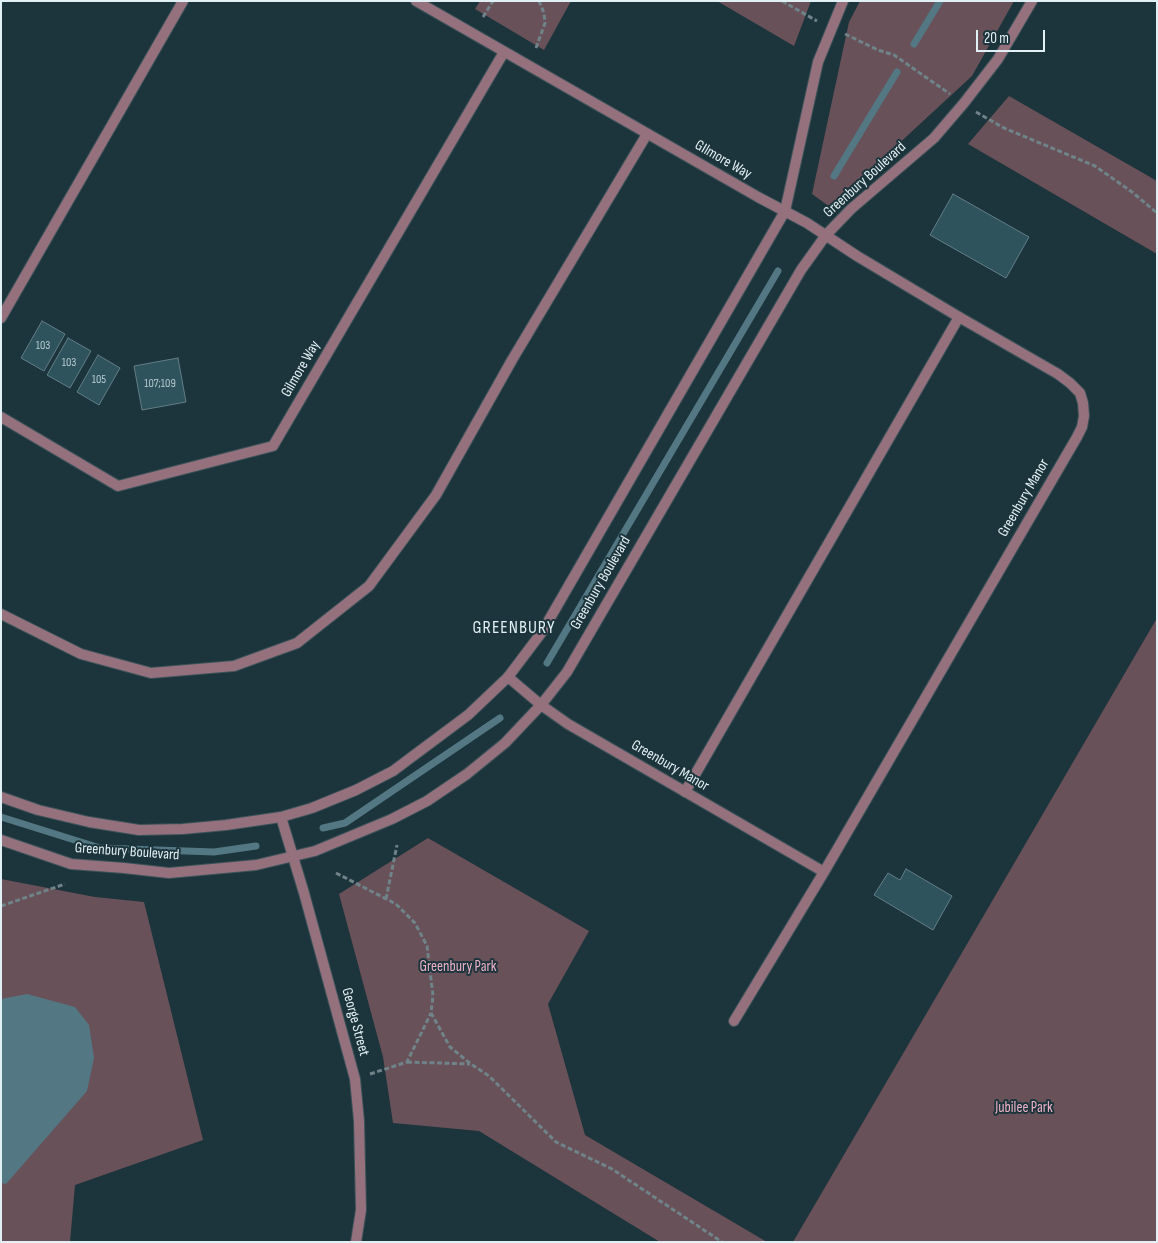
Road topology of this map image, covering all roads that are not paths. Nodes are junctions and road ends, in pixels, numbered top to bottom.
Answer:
1 (183, 1) edge
2 (416, 1) edge
3 (843, 1) edge
4 (1032, 1) edge
5 (504, 52) junction
6 (646, 134) junction
7 (785, 211) junction
8 (826, 235) junction
9 (958, 317) junction
10 (1, 318) edge
11 (1, 416) edge
12 (1, 614) edge
13 (508, 677) junction
14 (541, 705) junction
15 (685, 792) junction
16 (1, 797) edge
17 (281, 817) junction
18 (1, 840) edge
19 (293, 856) junction
20 (824, 872) junction
21 (734, 1021) dead end
22 (356, 1242) edge

1 - 10 street
2 - 5 street
3 - 7 street, Greenbury Boulevard
4 - 8 street, Greenbury Boulevard
5 - 6 street
5 - 11 street, Gilmore Way
6 - 7 street, GIlmore Way
6 - 12 street
7 - 8 street, GIlmore Way
7 - 13 street, Greenbury Boulevard
8 - 9 street, Greenbury Manor
8 - 14 street, Greenbury Boulevard
9 - 15 street
9 - 20 street, Greenbury Manor
13 - 14 street, Greenbury Manor
13 - 17 street, Greenbury Boulevard
14 - 15 street, Greenbury Manor
14 - 19 street, Greenbury Boulevard
15 - 20 street, Greenbury Manor
16 - 17 street, Greenbury Boulevard
17 - 19 street, George Street
18 - 19 street, Greenbury Boulevard
19 - 22 street, George Street
20 - 21 street, Greenbury Manor

